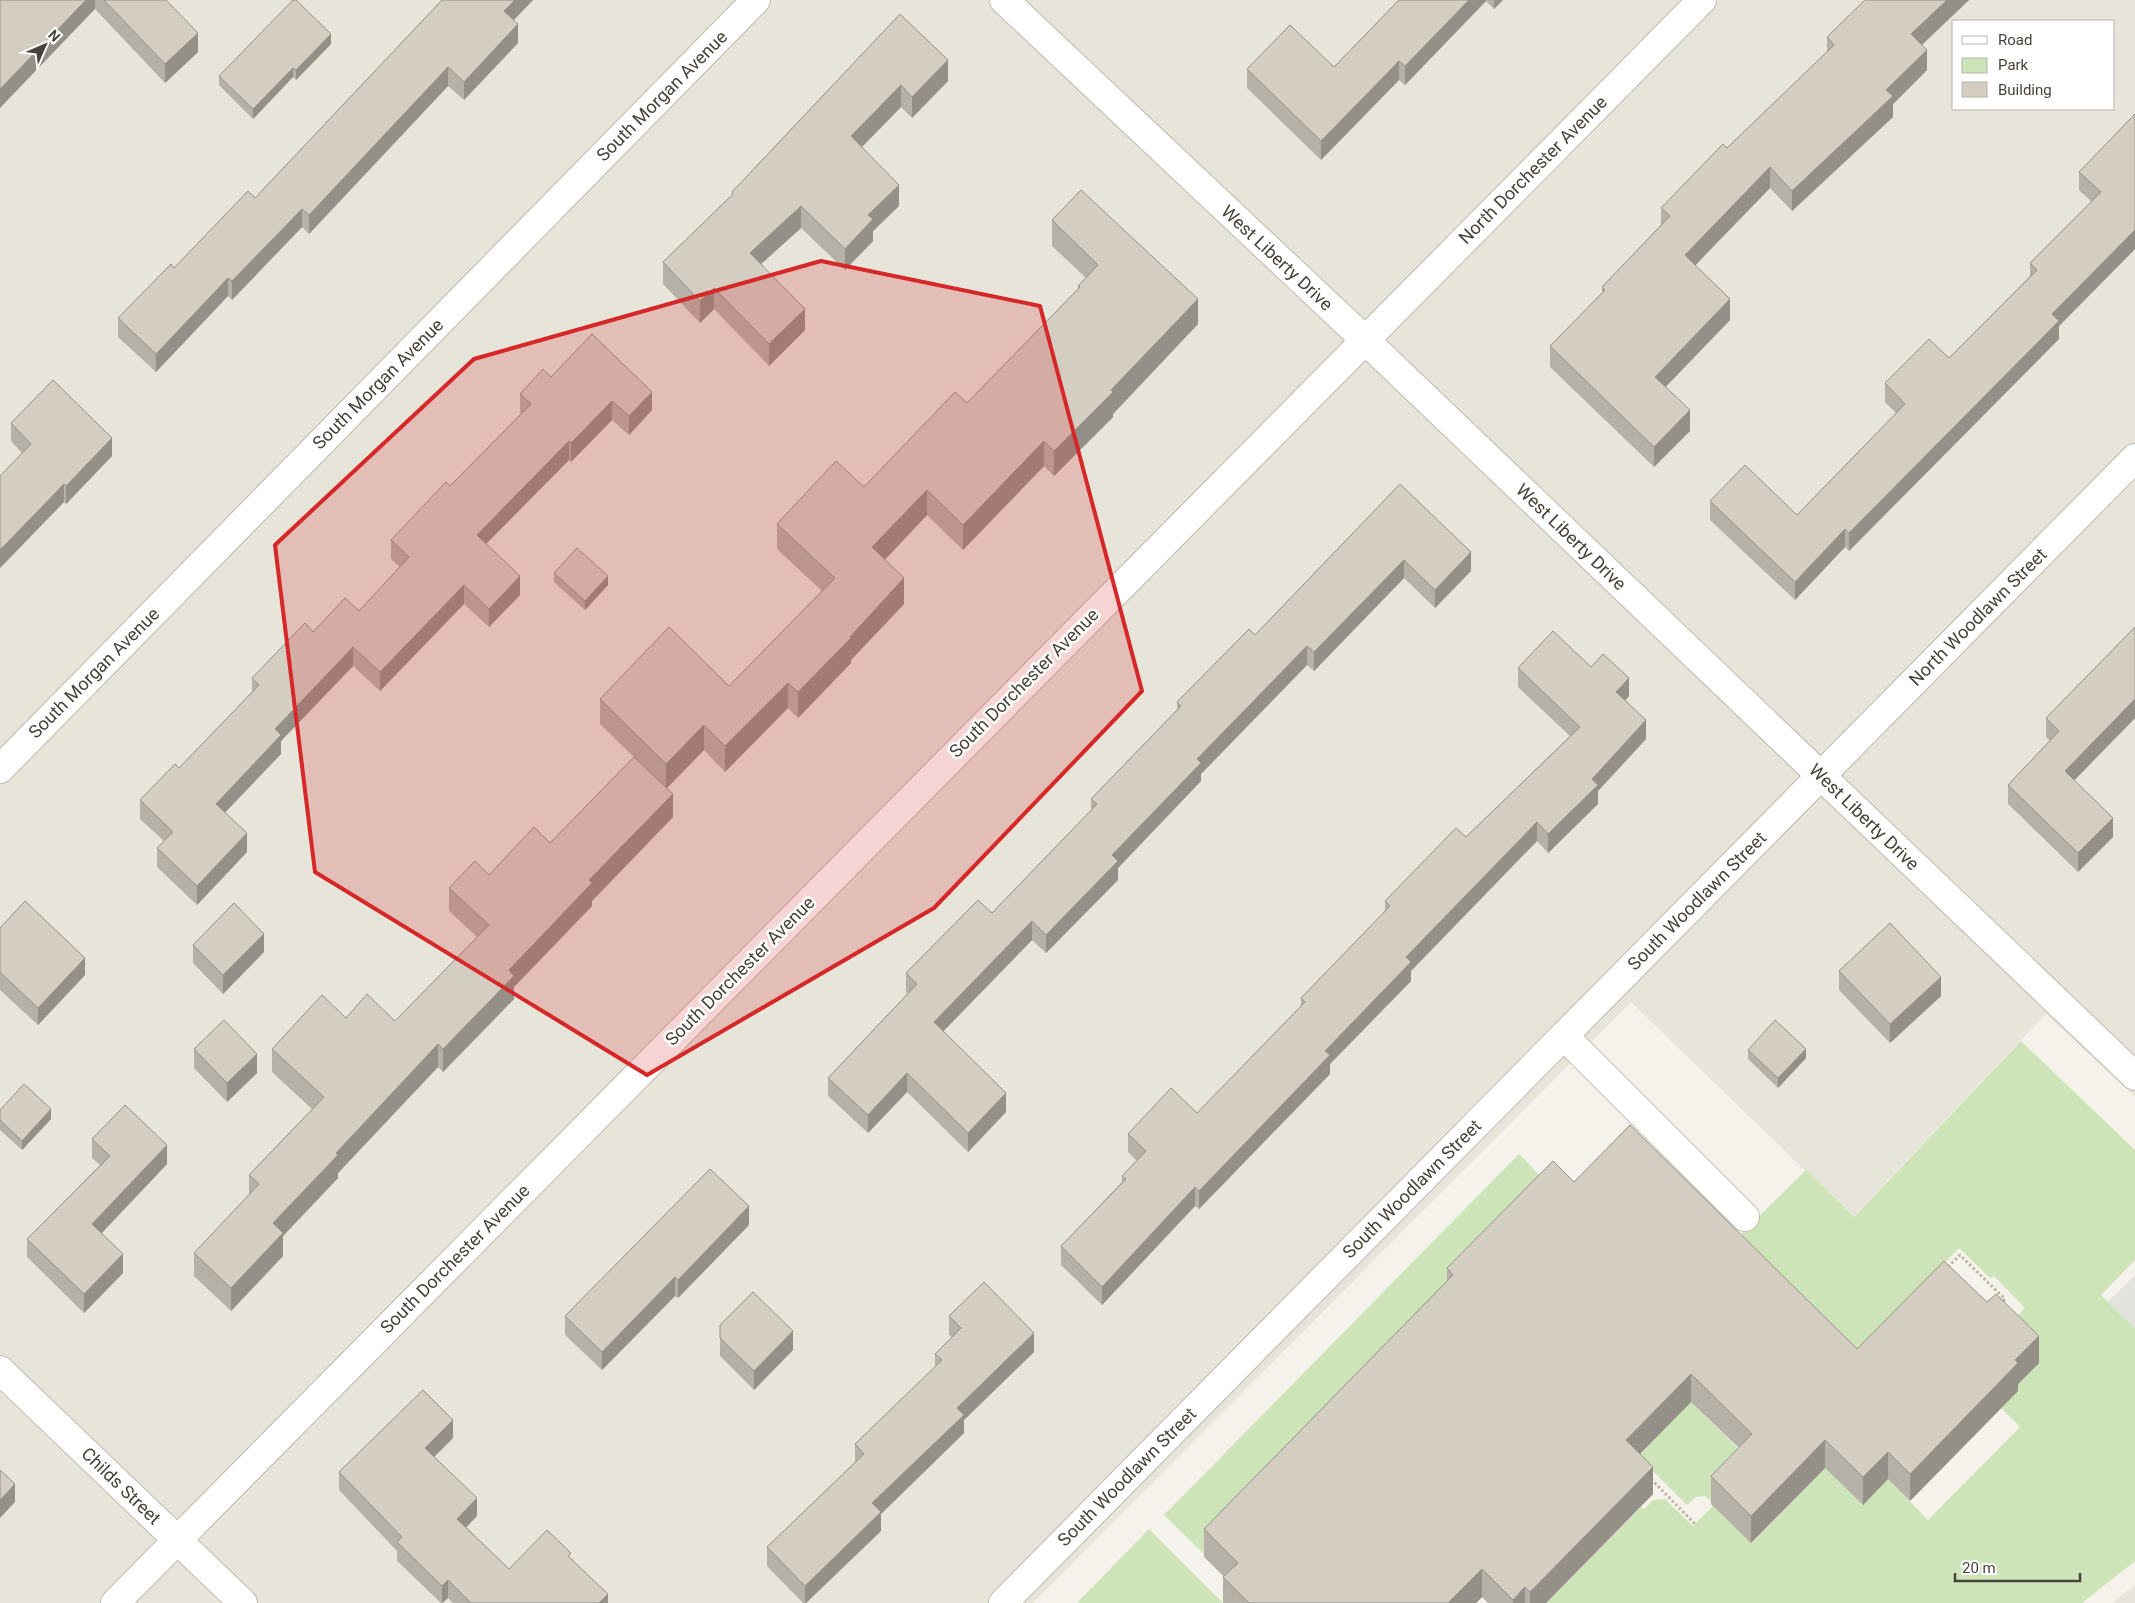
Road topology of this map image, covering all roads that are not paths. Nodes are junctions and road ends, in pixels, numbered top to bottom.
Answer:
1 (756, 0) edge
2 (1004, 0) edge
3 (1702, 0) edge
4 (1364, 340) junction
5 (2135, 458) edge
6 (0, 769) edge
7 (1821, 776) junction
8 (1564, 1036) junction
9 (2135, 1076) edge
10 (1745, 1217) dead end
11 (0, 1370) edge
12 (177, 1540) junction
13 (115, 1603) edge
14 (243, 1603) edge
15 (1003, 1603) edge

1 - 6 street, South Morgan Avenue
2 - 4 street, West Liberty Drive
3 - 4 street, North Dorchester Avenue
4 - 7 street, West Liberty Drive
4 - 12 street, South Dorchester Avenue
5 - 7 street, North Woodlawn Street
7 - 8 street, South Woodlawn Street
7 - 9 street, West Liberty Drive
8 - 10 street
8 - 15 street, South Woodlawn Street
11 - 12 street, Childs Street
12 - 13 street, South Dorchester Avenue
12 - 14 street, Childs Street

